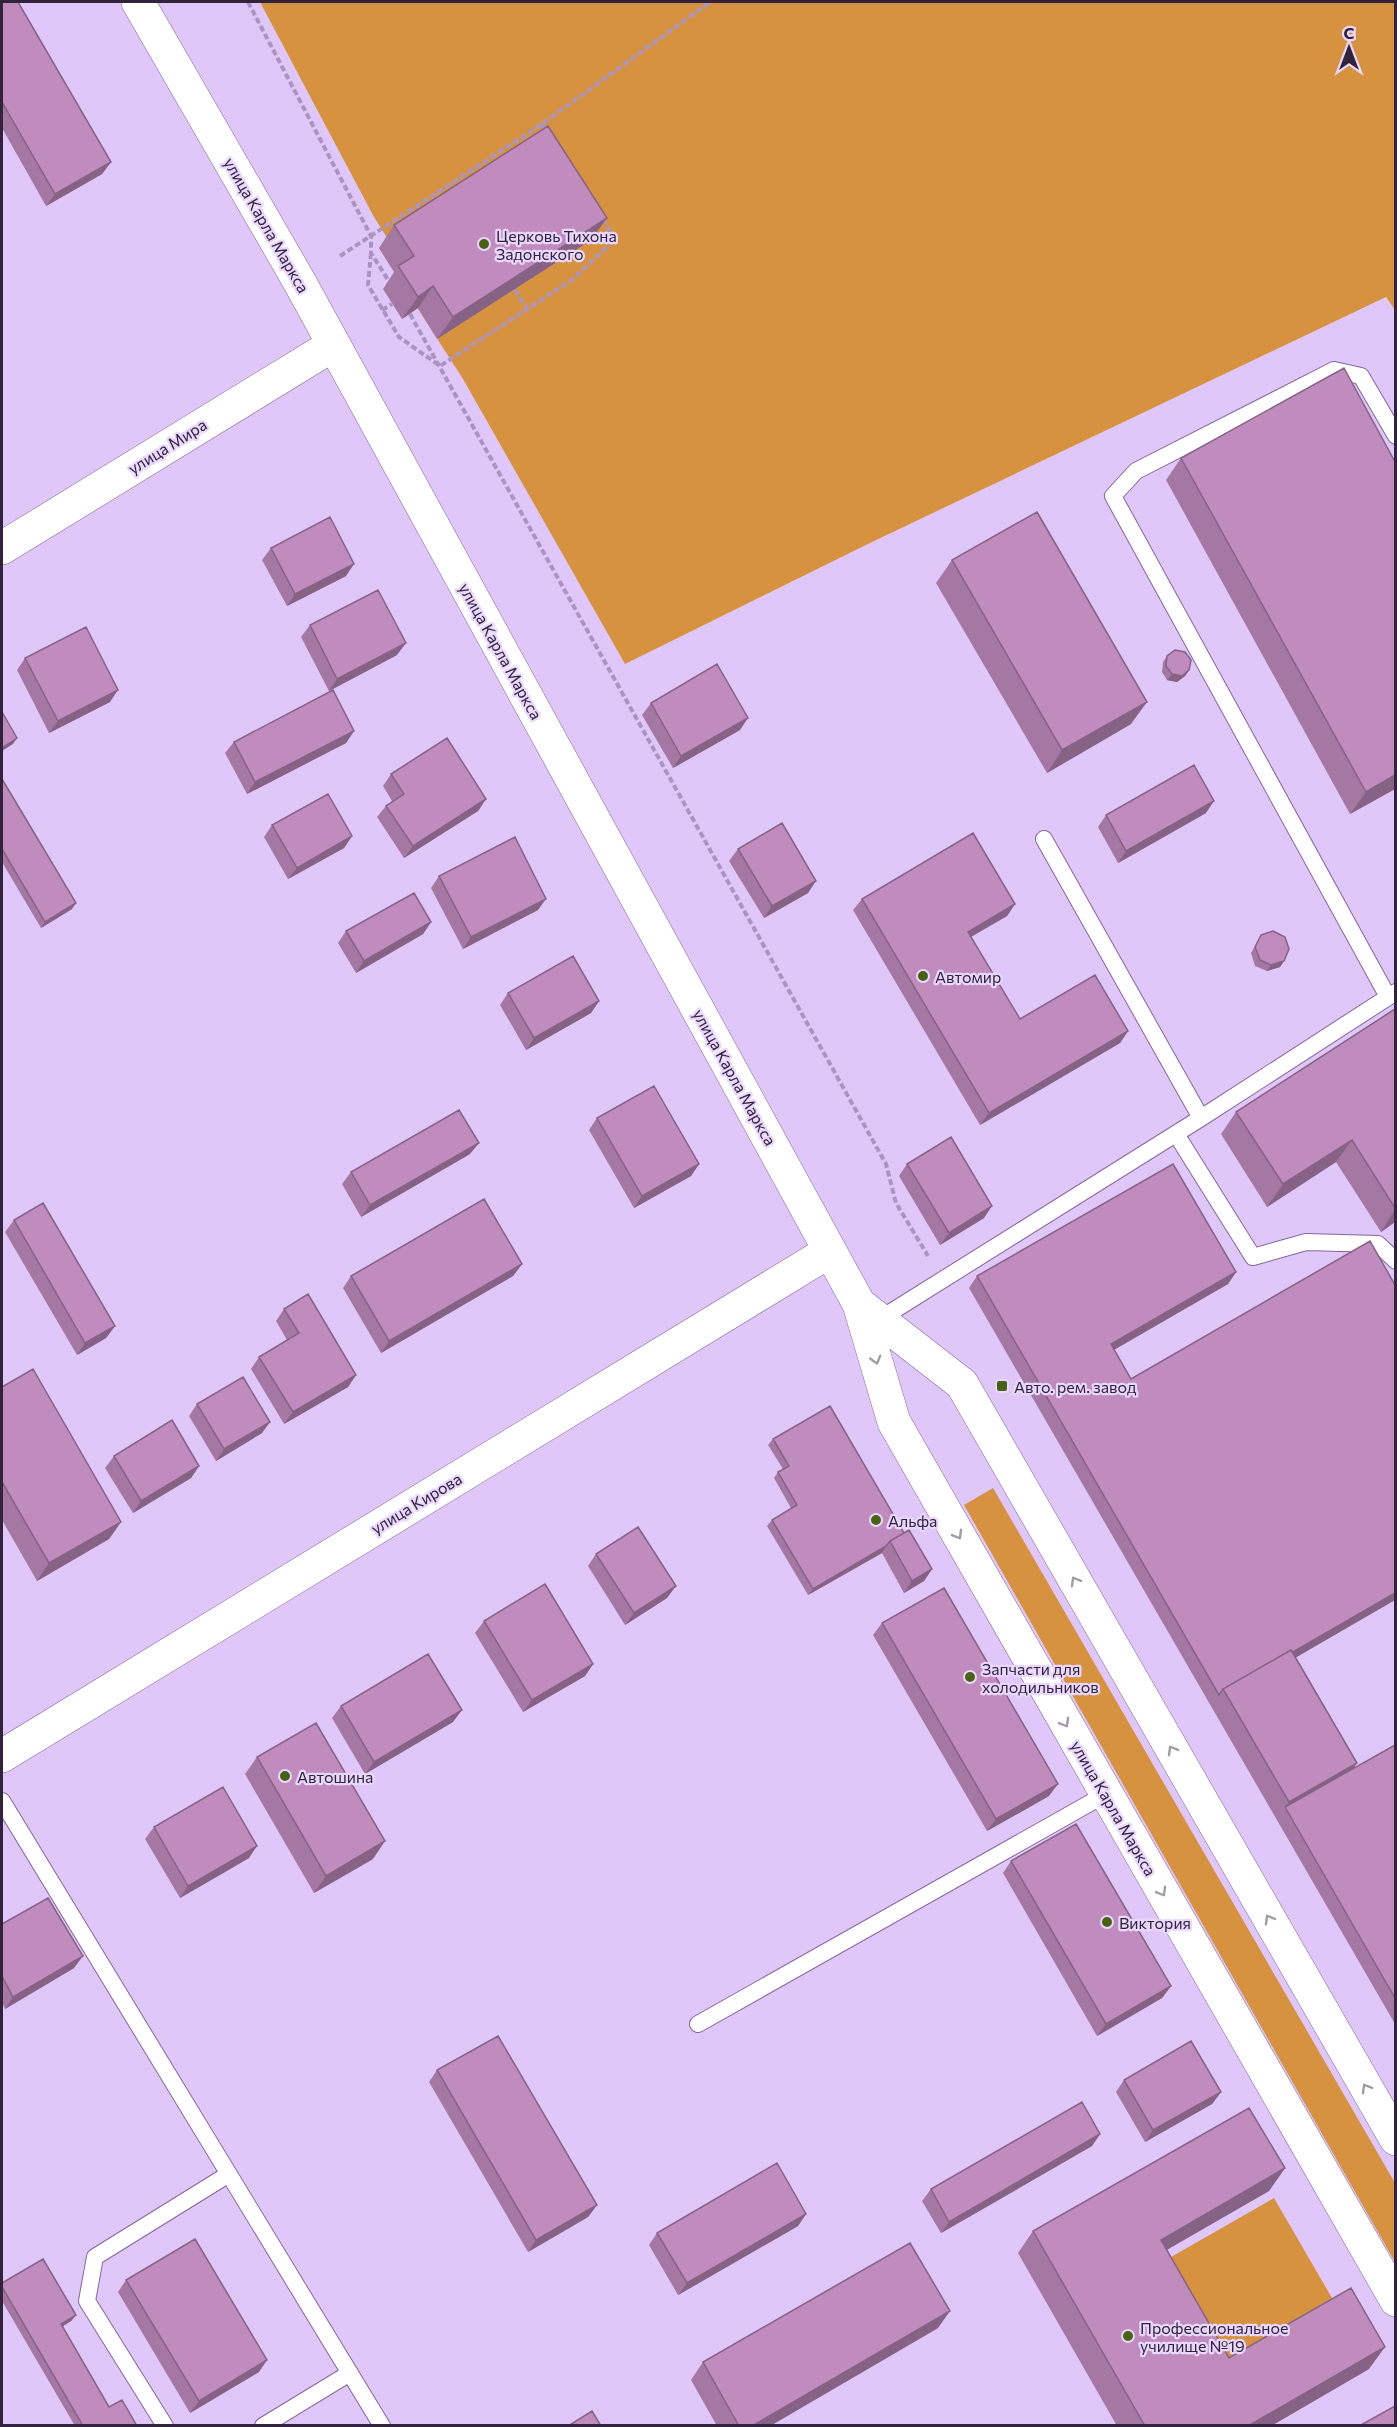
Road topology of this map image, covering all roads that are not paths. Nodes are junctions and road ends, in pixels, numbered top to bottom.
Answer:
1 (138, 2) edge
2 (333, 345) junction
3 (1395, 436) edge
4 (2, 548) edge
5 (1044, 839) dead end
6 (1392, 994) edge
7 (1202, 1118) junction
8 (1176, 1134) junction
9 (830, 1251) junction
10 (1395, 1261) edge
11 (870, 1311) junction
12 (2, 1756) edge
13 (1106, 1794) junction
14 (2, 1801) edge
15 (698, 2024) dead end
16 (1395, 2139) edge
17 (229, 2174) junction
18 (1395, 2300) edge
19 (350, 2373) junction
20 (165, 2426) edge
21 (263, 2426) edge
22 (382, 2426) edge

1 - 2 main road, улица Карла Маркса
2 - 4 main road, улица Мира
2 - 9 main road, улица Карла Маркса
3 - 6 lane
5 - 7 lane
6 - 7 lane
7 - 8 lane
8 - 10 lane
8 - 11 lane
9 - 11 main road, улица Карла Маркса
9 - 12 main road, улица Кирова
11 -> 13 main road, улица Карла Маркса
16 -> 11 main road, улица Карла Маркса
13 - 15 lane
13 -> 18 main road, улица Карла Маркса
14 - 17 lane
17 - 19 lane
17 - 20 lane
19 - 21 lane
19 - 22 lane

